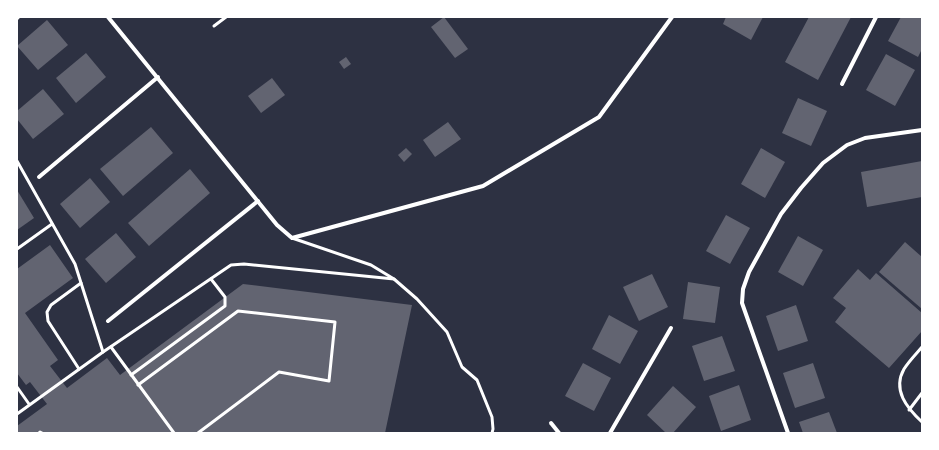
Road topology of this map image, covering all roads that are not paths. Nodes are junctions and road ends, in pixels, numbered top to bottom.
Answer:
1 (108, 17) edge
2 (226, 17) edge
3 (672, 17) edge
4 (876, 17) edge
5 (214, 26) dead end
6 (158, 77) junction
7 (842, 84) dead end
8 (922, 130) edge
9 (17, 163) edge
10 (39, 177) dead end
11 (258, 201) junction
12 (52, 224) junction
13 (292, 238) junction
14 (17, 249) edge
15 (211, 279) junction
16 (394, 279) junction
17 (80, 283) junction
18 (108, 321) dead end
19 (671, 328) dead end
20 (111, 347) junction
21 (922, 347) edge
22 (103, 352) junction
23 (79, 369) junction
24 (131, 375) junction
25 (138, 385) junction
26 (17, 387) edge
27 (922, 393) edge
28 (29, 404) junction
29 (909, 410) junction
30 (17, 414) edge
31 (922, 422) edge
32 (551, 423) dead end
33 (174, 433) edge
34 (198, 433) edge
35 (492, 433) edge
36 (559, 433) edge
37 (610, 433) edge
38 (788, 433) edge

1 - 6 street
2 - 5 lane
3 - 13 street
4 - 7 street
6 - 10 street
6 - 11 street
8 - 38 street
9 - 12 lane
11 - 13 street
11 - 18 street
12 - 14 lane
12 - 17 lane
13 - 16 lane
15 - 16 lane
15 - 20 lane
15 - 24 lane
16 - 35 lane
17 - 22 lane
17 - 23 lane
19 - 37 street
20 - 22 lane
20 - 24 lane
21 - 29 lane
22 - 23 lane
23 - 28 lane
24 - 25 lane
25 - 33 lane
25 - 34 lane
26 - 28 lane
27 - 29 lane
28 - 30 lane
29 - 31 lane
32 - 36 street

